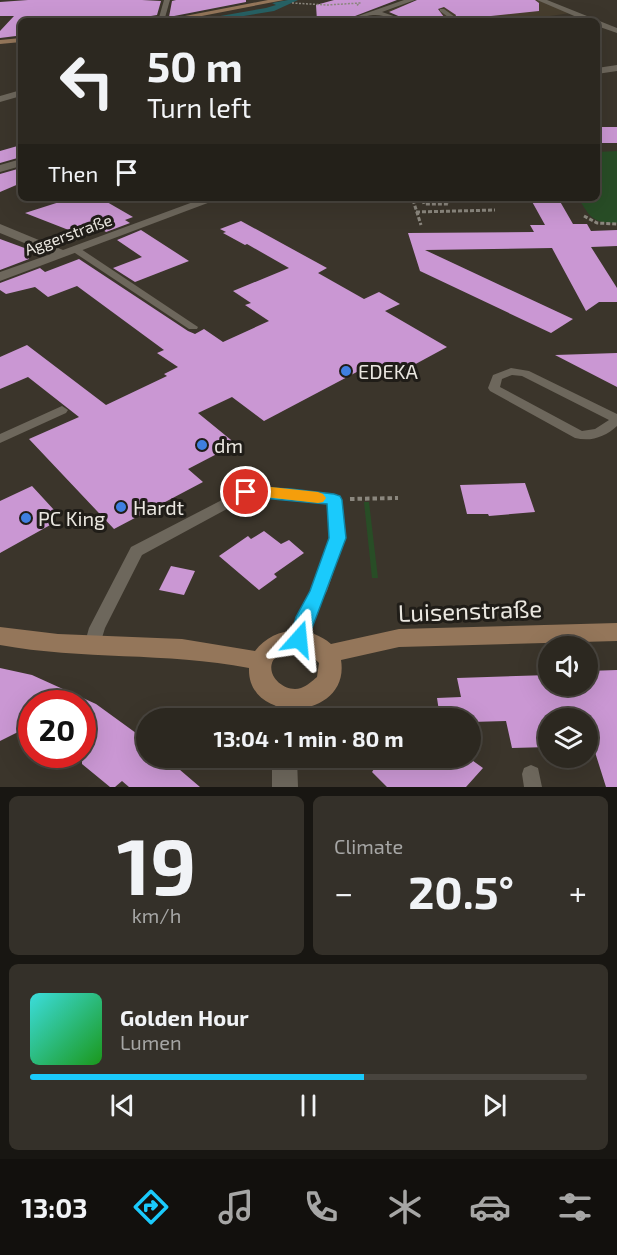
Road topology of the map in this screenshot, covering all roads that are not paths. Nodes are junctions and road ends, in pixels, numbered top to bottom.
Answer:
1 (167, 0) edge
2 (280, 0) edge
3 (411, 0) edge
4 (542, 0) edge
5 (550, 0) edge
6 (442, 10) dead end
7 (374, 12) junction
8 (163, 18) edge
9 (179, 18) edge
10 (357, 18) edge
11 (394, 18) edge
12 (450, 18) edge
13 (585, 18) edge
14 (600, 24) edge
15 (617, 30) edge
16 (18, 40) edge
17 (0, 42) edge
18 (617, 68) edge
19 (600, 71) edge
20 (18, 94) edge
21 (0, 99) edge
22 (18, 163) edge
23 (0, 169) edge
24 (207, 201) edge
25 (0, 228) edge
26 (75, 249) junction
27 (62, 254) junction
28 (0, 277) edge
29 (193, 327) dead end
30 (525, 373) joint
31 (62, 410) dead end
32 (0, 439) edge
33 (617, 632) edge
34 (0, 636) edge
35 (299, 639) junction
36 (92, 646) junction
37 (326, 654) junction
38 (261, 661) junction
39 (286, 708) edge
40 (289, 708) edge
41 (285, 768) edge
42 (285, 787) edge

1 - 8 lane
2 - 9 main road
3 - 7 street
4 - 5 street
4 - 13 street
6 - 12 lane
7 - 10 street
7 - 11 street
14 - 15 street
16 - 17 main road
18 - 19 street
20 - 21 street
22 - 23 street
24 - 26 street, Aggerstraße
25 - 27 street
26 - 27 street, Aggerstraße
26 - 29 lane
27 - 28 street, Aggerstraße
30 - 30 lane
31 - 32 lane
33 - 37 main road, Luisenstraße
34 - 36 main road
35 - 36 lane
35 - 37 main road
35 - 38 main road
36 - 38 main road
37 - 40 main road
38 - 39 main road
41 - 42 street

